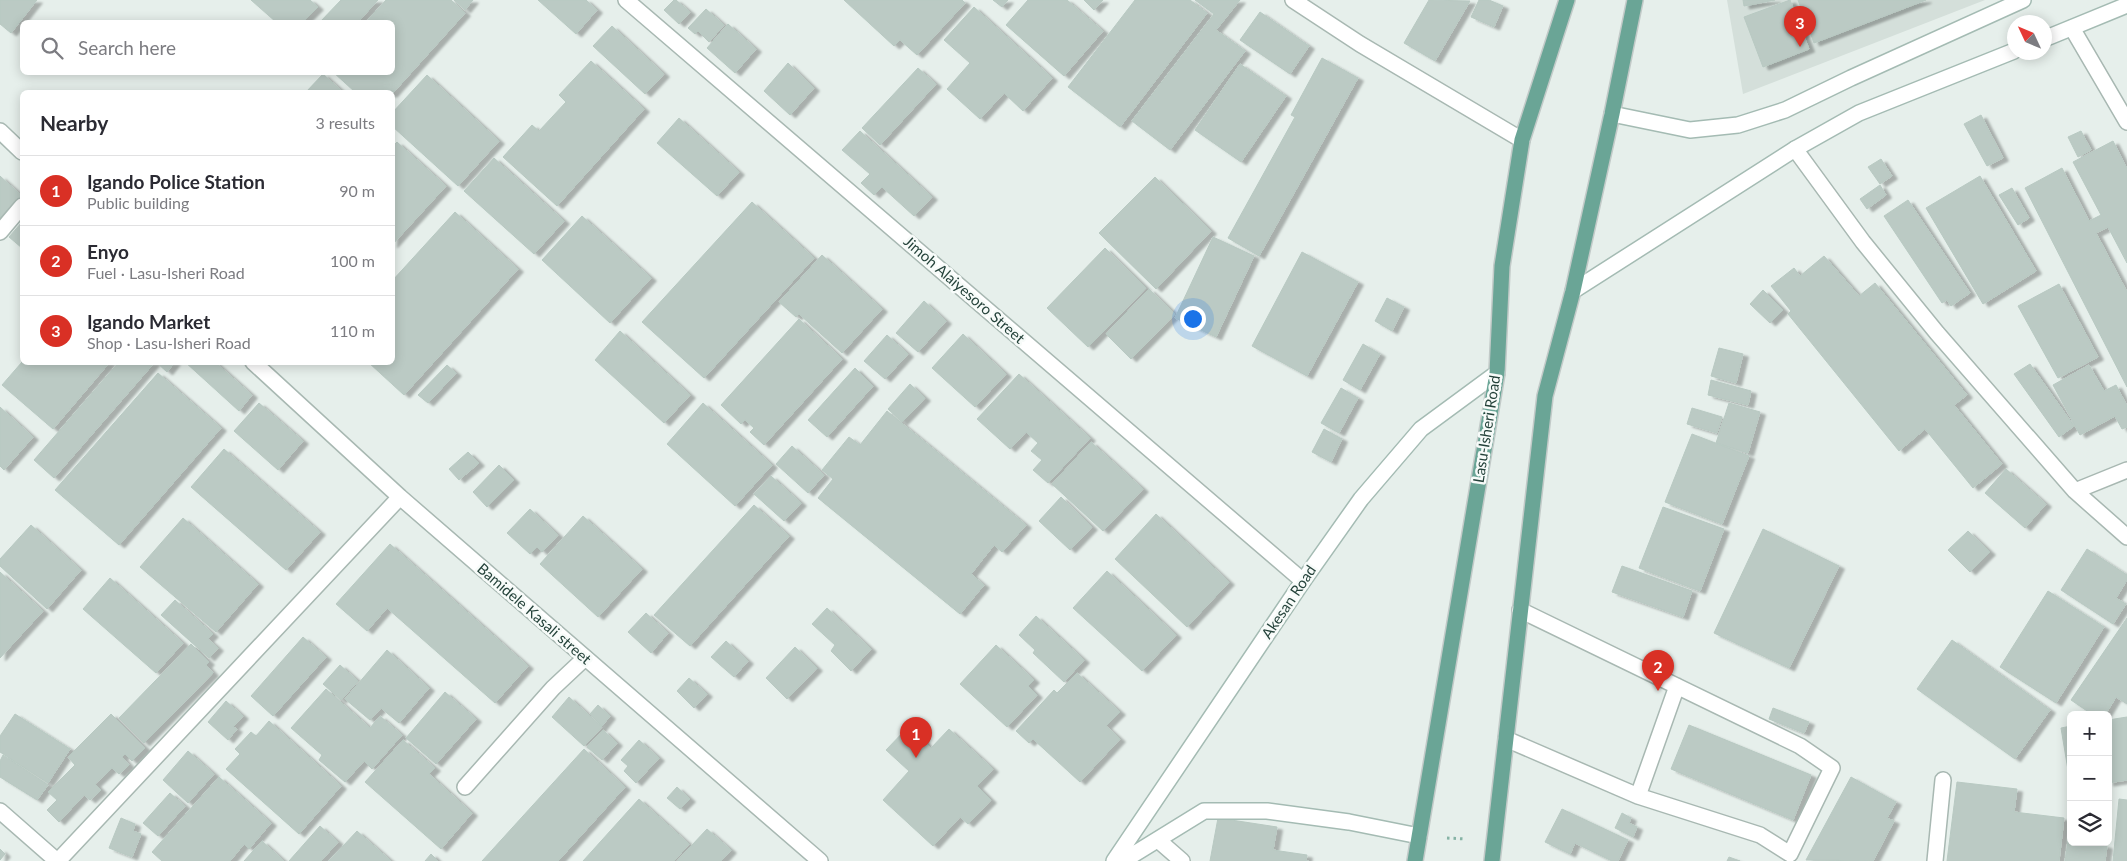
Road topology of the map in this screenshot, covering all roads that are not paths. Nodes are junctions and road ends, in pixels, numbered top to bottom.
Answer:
1 (626, 0) edge
2 (1292, 0) edge
3 (1568, 0) edge
4 (1635, 0) edge
5 (2023, 0) edge
6 (2127, 5) edge
7 (2072, 28) junction
8 (2052, 36) edge
9 (2007, 54) edge
10 (1612, 114) junction
11 (2127, 122) edge
12 (0, 131) edge
13 (1522, 140) junction
14 (1795, 149) junction
15 (20, 150) edge
16 (20, 208) edge
17 (0, 232) edge
18 (1573, 292) junction
19 (256, 365) edge
20 (1497, 373) junction
21 (2127, 470) edge
22 (2075, 491) junction
23 (400, 497) junction
24 (2127, 537) edge
25 (1303, 581) junction
26 (1520, 610) junction
27 (585, 658) junction
28 (1677, 686) junction
29 (1506, 739) junction
30 (1943, 780) dead end
31 (465, 787) dead end
32 (1638, 796) junction
33 (0, 811) edge
34 (1419, 836) junction
35 (1158, 840) junction
36 (57, 861) edge
37 (820, 861) edge
38 (1114, 861) edge
39 (1123, 861) edge
40 (1182, 861) edge
41 (1415, 861) edge
42 (1492, 861) edge
43 (1935, 861) edge

1 - 25 street, Jimoh Alaiyesoro Street
2 - 13 street
3 - 13 main road, Lasu-Isheri Road
4 - 10 main road
5 - 10 street
6 - 7 street
7 - 8 street
7 - 11 street
9 - 14 street
10 - 18 main road
12 - 15 street
13 - 20 main road, Lasu-Isheri Road
14 - 18 street
14 - 22 street
16 - 17 street
18 - 26 main road
19 - 23 street, Bamidele Kasali street
20 - 25 street, Akesan Road
20 - 34 main road, Lasu-Isheri Road
21 - 22 street
22 - 24 street
23 - 27 street, Bamidele Kasali street
23 - 36 street
25 - 38 street, Akesan Road
26 - 28 street
26 - 29 main road
27 - 31 street
27 - 37 street, Bamidele Kasali street
28 - 32 street
28 - 32 street
29 - 32 street
29 - 42 main road
30 - 43 street
33 - 36 street
34 - 35 street
34 - 41 main road, Lasu-Isheri Road
35 - 39 street
35 - 40 street

